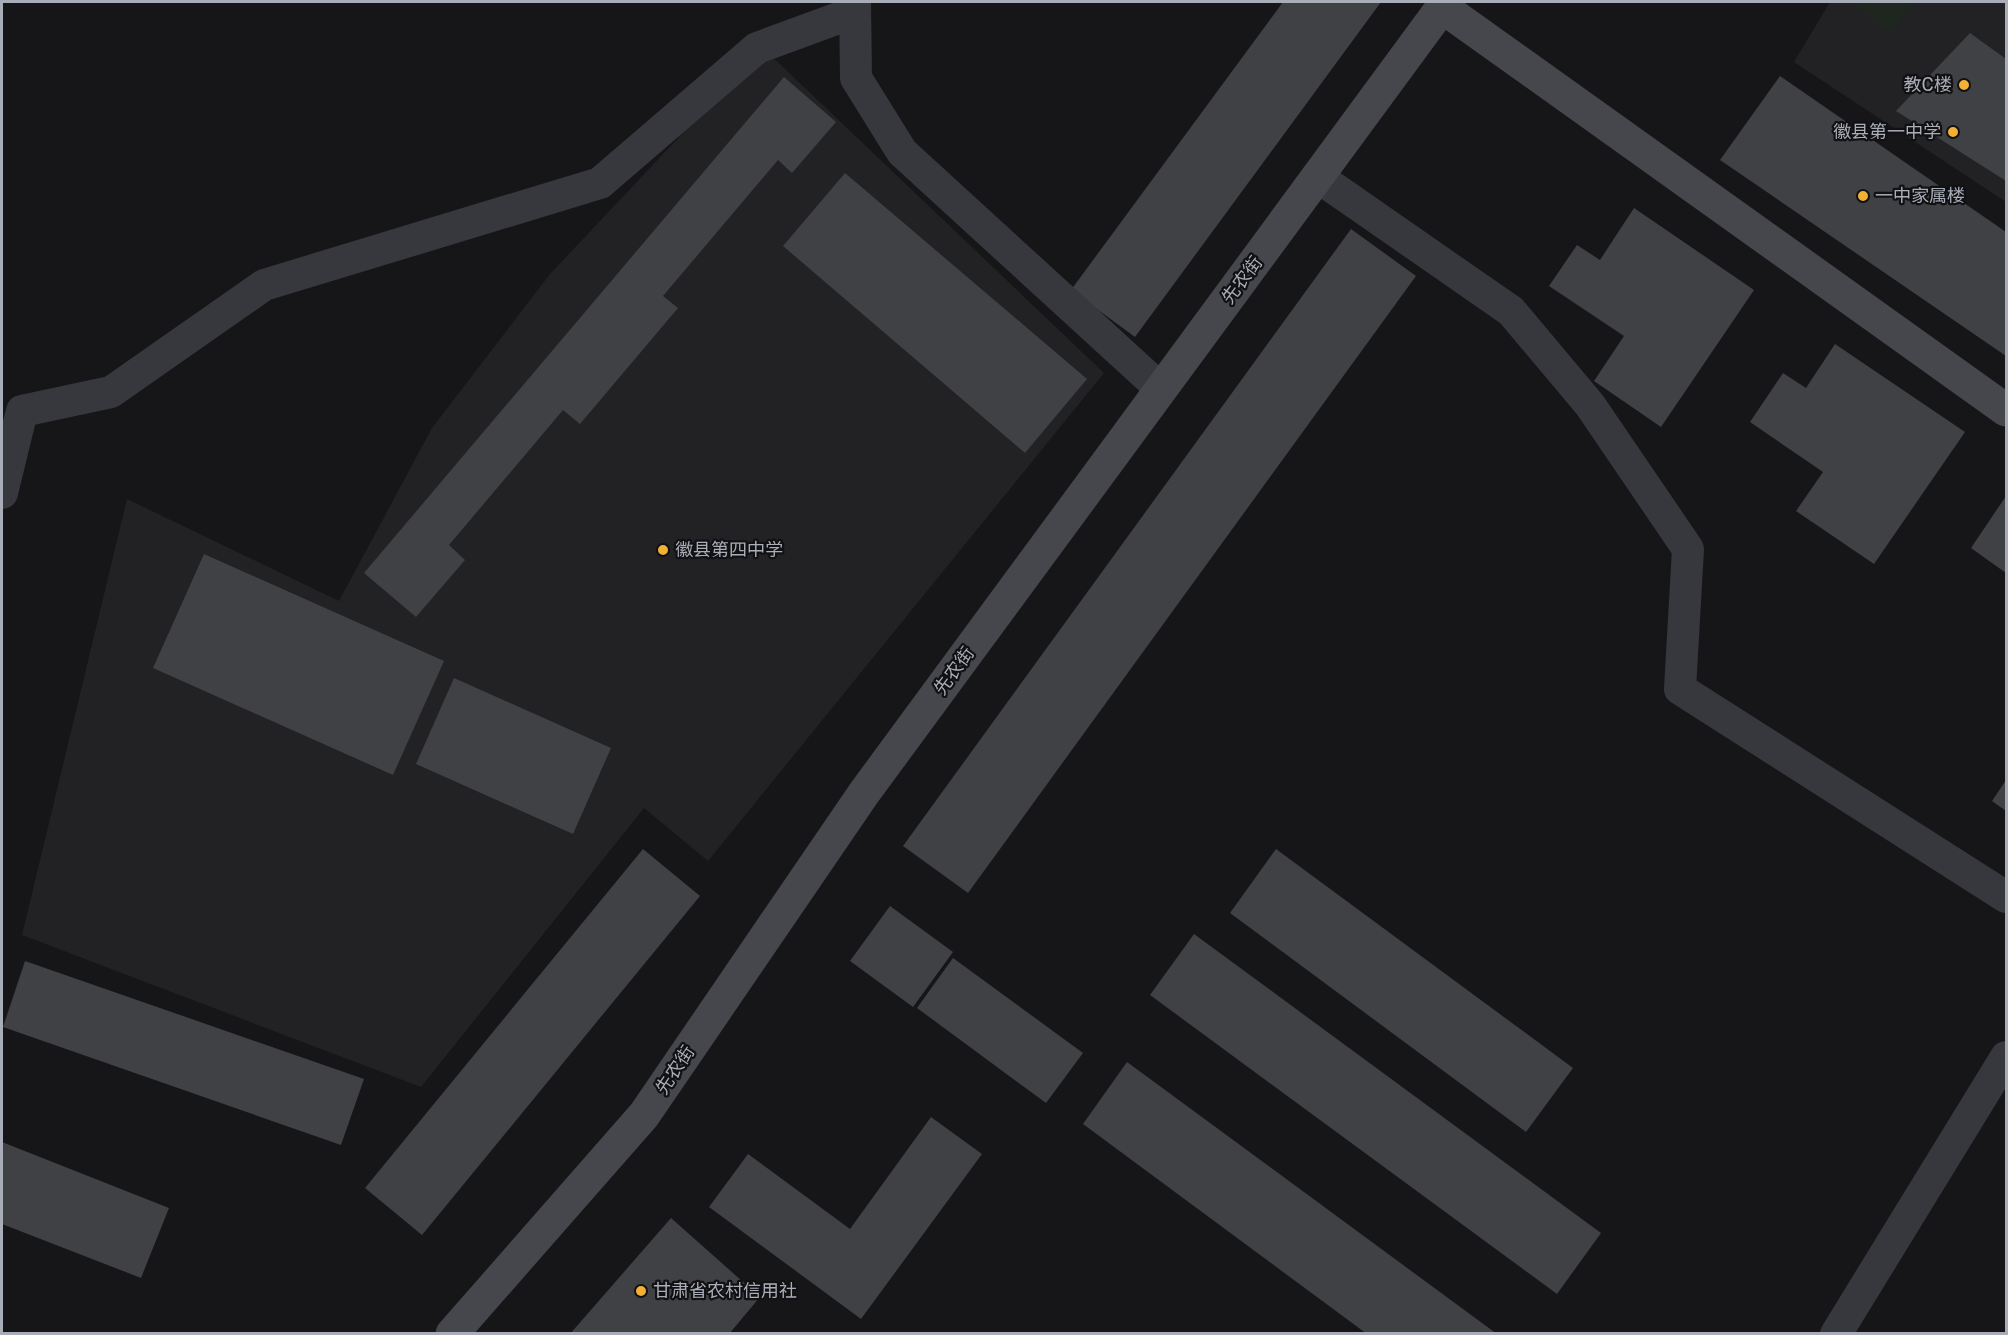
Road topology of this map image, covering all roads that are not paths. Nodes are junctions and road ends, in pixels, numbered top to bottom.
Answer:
1 (1444, 4) edge
2 (855, 7) edge
3 (1318, 177) junction
4 (1161, 389) junction
5 (2007, 410) edge
6 (12, 411) edge
7 (2, 493) edge
8 (2007, 897) edge
9 (2007, 1057) edge
10 (452, 1334) edge
11 (1836, 1334) edge

1 - 3 main road, 先农街
1 - 5 main road
2 - 4 street
2 - 6 street
3 - 4 main road, 先农街
3 - 8 street
4 - 10 main road, 先农街
6 - 7 street
9 - 11 street

